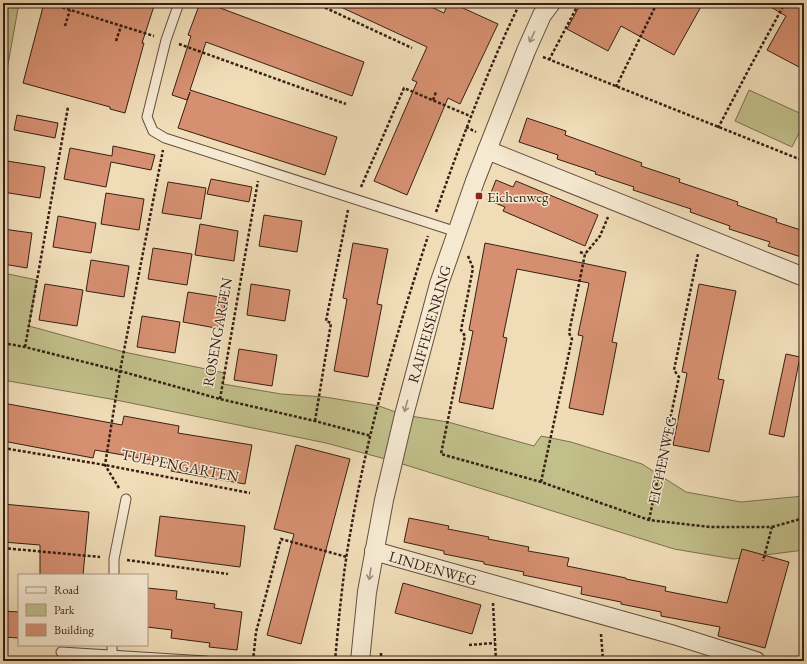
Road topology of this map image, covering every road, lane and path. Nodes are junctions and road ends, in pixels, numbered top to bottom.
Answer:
1 (48, 3) edge
2 (179, 3) edge
3 (296, 3) edge
4 (551, 3) edge
5 (579, 3) edge
6 (657, 3) edge
7 (786, 3) edge
8 (70, 10) junction
9 (65, 26) dead end
10 (121, 26) junction
11 (116, 40) dead end
12 (166, 40) junction
13 (412, 48) dead end
14 (526, 51) junction
15 (549, 60) junction
16 (616, 87) junction
17 (436, 92) dead end
18 (433, 100) junction
19 (346, 104) dead end
20 (68, 107) dead end
21 (470, 116) dead end
22 (466, 127) dead end
23 (718, 128) junction
24 (477, 132) dead end
25 (165, 138) junction
26 (487, 150) junction
27 (804, 161) edge
28 (260, 169) junction
29 (356, 200) junction
30 (615, 201) junction
31 (457, 232) junction
32 (702, 236) junction
33 (470, 250) dead end
34 (580, 252) dead end
35 (585, 254) junction
36 (804, 277) edge
37 (3, 343) edge
38 (25, 347) junction
39 (120, 371) junction
40 (220, 399) junction
41 (315, 421) junction
42 (3, 448) edge
43 (106, 465) junction
44 (541, 482) junction
45 (250, 493) dead end
46 (126, 499) joint
47 (804, 518) edge
48 (649, 520) junction
49 (772, 527) junction
50 (3, 548) edge
51 (374, 551) junction
52 (347, 557) junction
53 (114, 559) junction
54 (763, 561) dead end
55 (114, 574) edge
56 (228, 574) dead end
57 (492, 585) junction
58 (600, 615) junction
59 (495, 643) junction
60 (469, 645) dead end
61 (112, 646) edge
62 (61, 652) dead end
63 (112, 655) junction
64 (206, 661) edge
65 (253, 661) edge
66 (336, 661) edge
67 (360, 661) edge
68 (496, 661) edge
69 (603, 661) edge
70 (756, 661) edge

1 - 8 path
2 - 12 lane
3 - 13 path
4 -> 14 street, RAIFFEISENRING
5 - 15 path
6 - 16 path
7 - 23 path
8 - 9 path
8 - 10 path
10 - 11 path
10 - 12 path
12 - 19 path
12 - 25 lane
14 - 15 path
14 - 26 street, RAIFFEISENRING
15 - 16 path
16 - 23 path
17 - 18 path
18 - 21 path
18 - 29 path
20 - 38 path
22 - 24 path
23 - 27 path
25 - 28 lane
25 - 39 path
26 - 30 street
26 - 31 street, RAIFFEISENRING
28 - 29 lane
28 - 40 path, ROSENGARTEN
29 - 31 lane
29 - 41 path
30 - 32 street
30 - 35 path
31 -> 51 street, RAIFFEISENRING
32 - 36 street
32 - 48 path, EICHENWEG
33 - 44 path
34 - 35 path
35 - 44 path
37 - 38 path, ROSENGARTEN
38 - 39 path, ROSENGARTEN
39 - 40 path, ROSENGARTEN
39 - 43 path, TULPENGARTEN
40 - 41 path
41 - 52 path
42 - 43 path, TULPENGARTEN
43 - 45 path, TULPENGARTEN
43 - 46 path, TULPENGARTEN
44 - 48 path
46 - 53 lane
47 - 49 path
48 - 49 path
49 - 54 path
50 - 53 path
51 - 57 street, LINDENWEG
51 -> 67 street, RAIFFEISENRING
52 - 65 path
52 - 66 path
53 - 55 lane
53 - 56 path
57 - 58 street, LINDENWEG
57 - 59 path, LINDENWEG
58 - 69 path
58 - 70 street, LINDENWEG
59 - 60 path
59 - 68 path, LINDENWEG
61 - 63 lane
62 - 63 lane
63 - 64 lane

